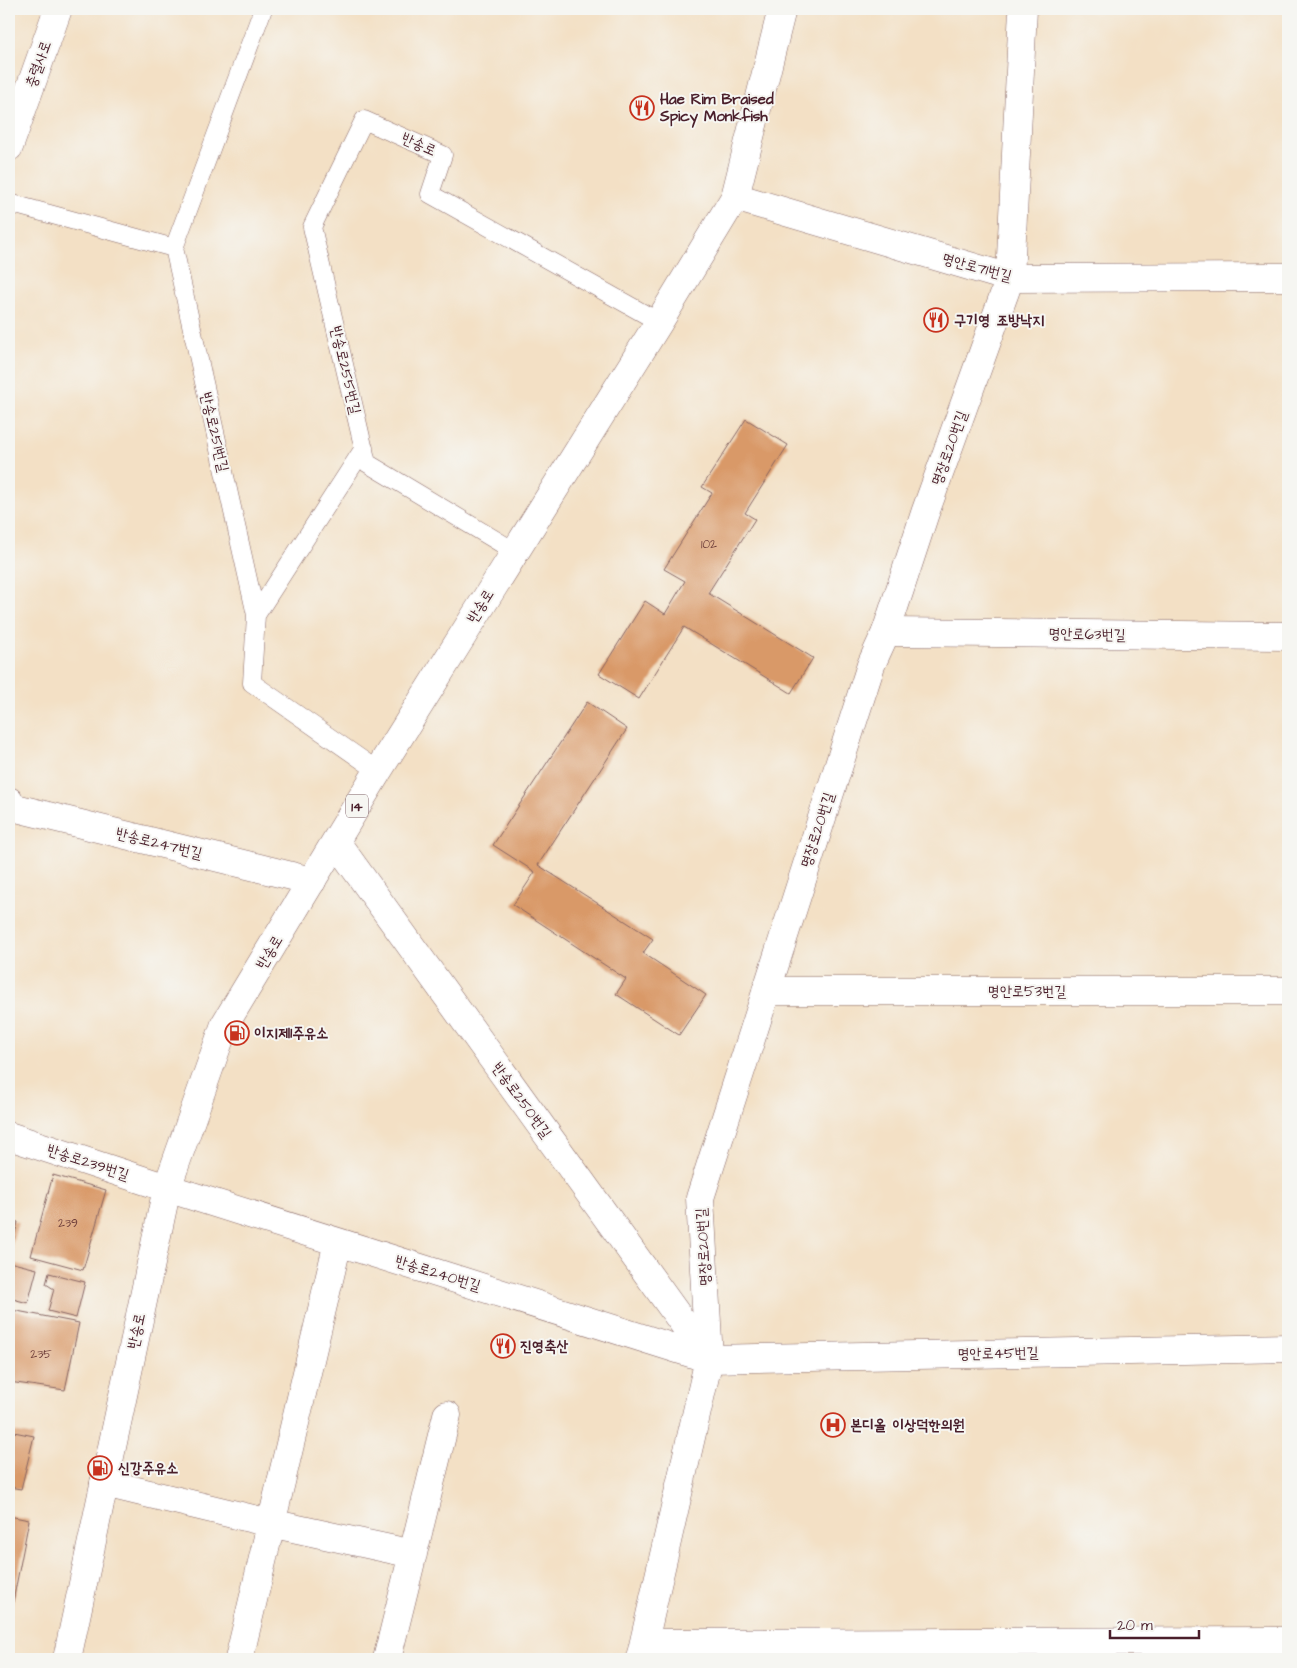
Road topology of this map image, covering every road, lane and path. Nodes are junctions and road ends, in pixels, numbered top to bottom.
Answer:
1 (58, 9) edge
2 (263, 9) edge
3 (782, 9) edge
4 (1022, 9) edge
5 (364, 120) joint
6 (9, 147) edge
7 (735, 197) junction
8 (9, 203) edge
9 (174, 248) junction
10 (1288, 277) edge
11 (1010, 278) junction
12 (659, 322) junction
13 (364, 448) junction
14 (514, 551) junction
15 (256, 615) junction
16 (886, 632) junction
17 (1288, 636) edge
18 (378, 771) junction
19 (9, 801) edge
20 (336, 842) junction
21 (312, 881) junction
22 (766, 990) junction
23 (1288, 991) edge
24 (9, 1136) edge
25 (167, 1188) junction
26 (338, 1242) junction
27 (1288, 1348) edge
28 (709, 1358) junction
29 (447, 1415) dead end
30 (104, 1484) junction
31 (270, 1523) junction
32 (413, 1554) junction
33 (1288, 1641) edge
34 (1288, 1646) edge
35 (642, 1651) edge
36 (66, 1659) edge
37 (238, 1659) edge
38 (387, 1659) edge
39 (1285, 1659) edge

1 - 6 street, 충렬사로
2 - 9 lane
3 - 7 street, 반송로 / 14
4 - 11 street, 명장로20번길
5 - 12 lane, 반송로
5 - 13 lane, 반송로255번길
7 - 11 street, 명안로71번길
7 - 12 street, 반송로 / 14
8 - 9 lane
9 - 15 lane, 반송로251번길
10 - 11 street, 명안로71번길
11 - 16 street, 명장로20번길
12 - 14 street, 반송로 / 14
13 - 14 lane, 반송로255번길
13 - 15 lane, 반송로251번길
14 - 18 street, 반송로 / 14
15 - 18 lane, 반송로251번길
16 - 17 street, 명안로63번길
16 - 22 street, 명장로20번길
18 - 20 street, 반송로 / 14
19 - 21 street, 반송로247번길
20 - 21 street, 반송로 / 14
20 - 28 street, 반송로250번길
21 - 25 street, 반송로 / 14
22 - 23 street, 명안로53번길
22 - 28 street, 명장로20번길
24 - 25 street, 반송로239번길
25 - 26 street, 반송로240번길
25 - 30 street, 반송로 / 14
26 - 28 street, 반송로240번길
26 - 31 street
27 - 28 street, 명안로45번길
28 - 35 street, 명장로20번길
29 - 32 street
30 - 31 street
30 - 36 street, 반송로 / 14
31 - 32 street
31 - 37 street
32 - 38 street
33 - 35 street
34 - 39 street

